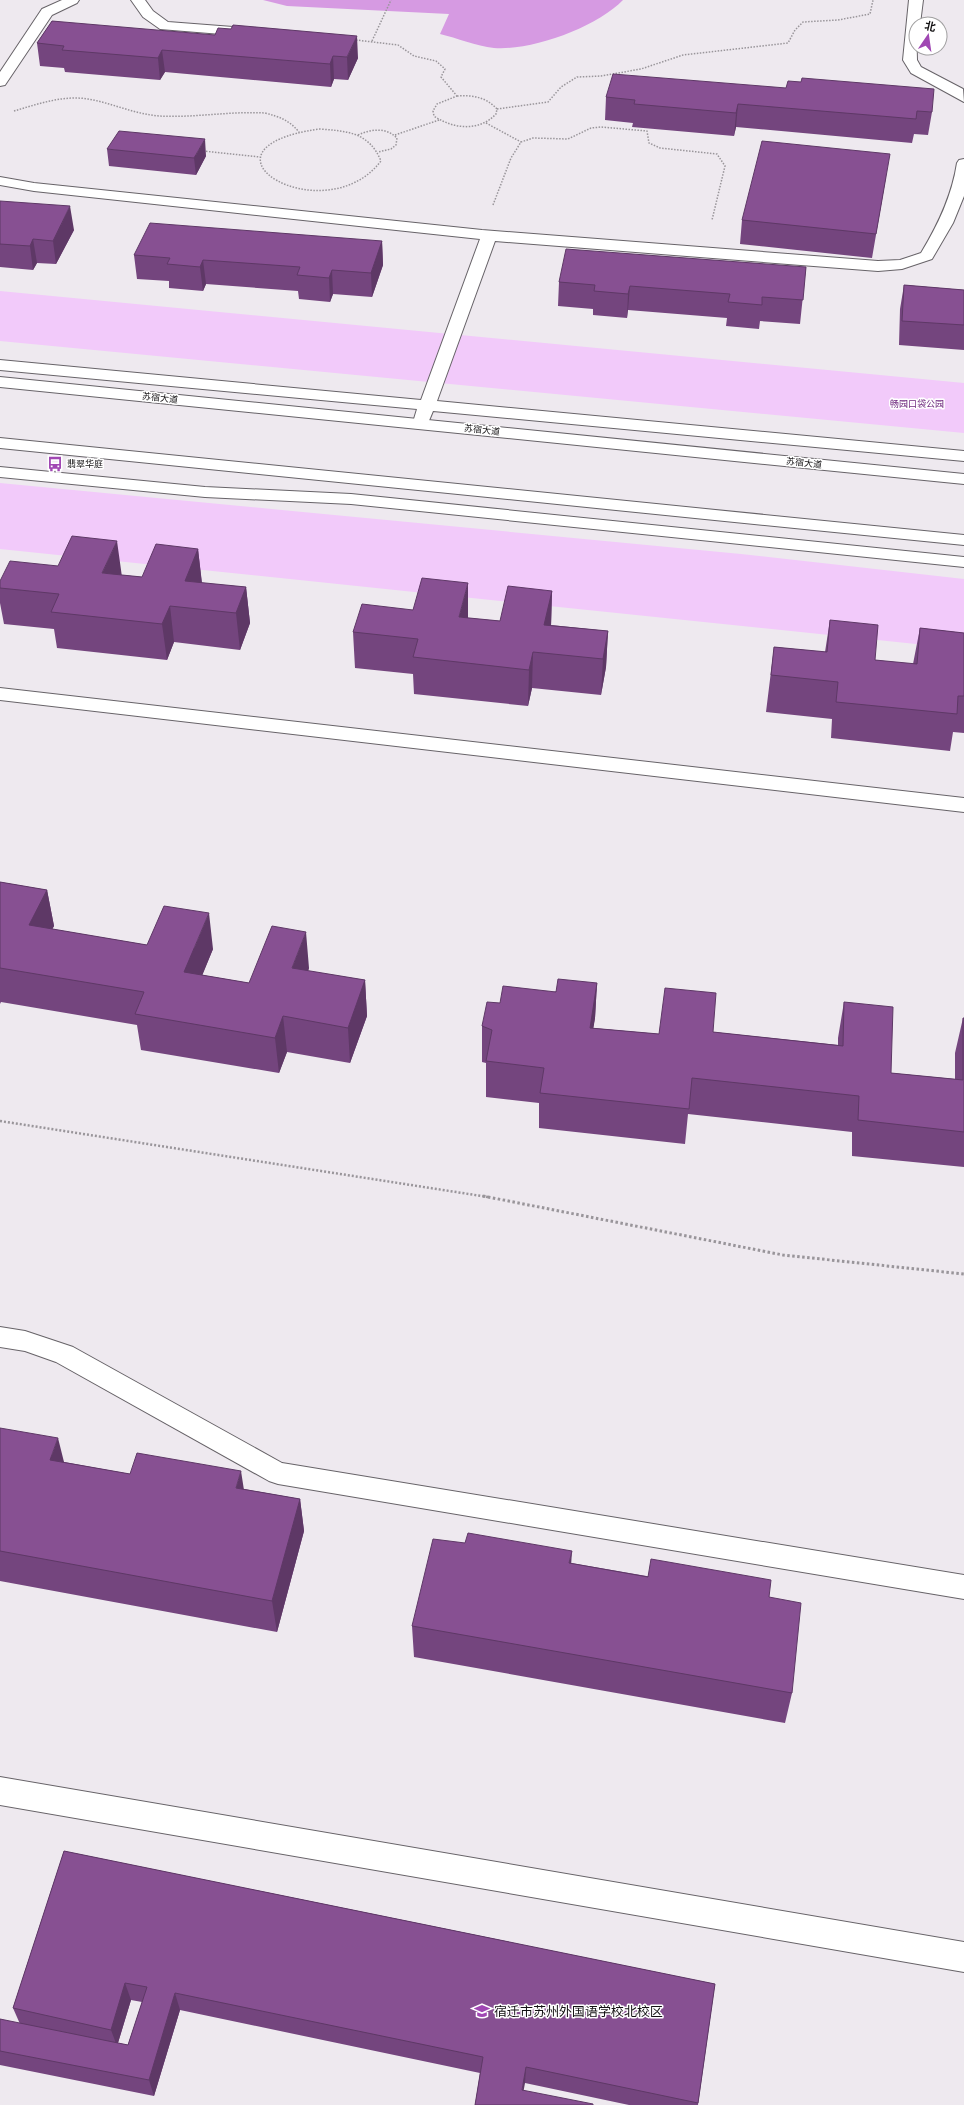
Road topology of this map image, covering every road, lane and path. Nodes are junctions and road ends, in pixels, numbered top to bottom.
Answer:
1 (59, 0) edge
2 (72, 0) edge
3 (138, 0) edge
4 (391, 0) edge
5 (873, 0) edge
6 (916, 0) edge
7 (47, 12) junction
8 (255, 32) edge
9 (349, 39) edge
10 (372, 40) junction
11 (601, 76) junction
12 (617, 77) edge
13 (0, 82) edge
14 (457, 96) junction
15 (964, 98) edge
16 (496, 109) junction
17 (13, 111) dead end
18 (439, 120) junction
19 (486, 123) junction
20 (299, 132) junction
21 (357, 135) junction
22 (395, 135) junction
23 (521, 142) junction
24 (198, 150) edge
25 (378, 152) junction
26 (260, 157) junction
27 (964, 164) edge
28 (0, 181) edge
29 (711, 224) dead end
30 (485, 236) junction
31 (0, 365) edge
32 (0, 382) edge
33 (427, 406) junction
34 (420, 424) junction
35 (0, 443) edge
36 (964, 456) edge
37 (0, 472) edge
38 (964, 479) edge
39 (964, 540) edge
40 (964, 562) edge
41 (0, 694) edge
42 (964, 806) edge
43 (0, 1121) edge
44 (964, 1274) edge
45 (0, 1337) edge
46 (964, 1587) edge
47 (0, 1791) edge
48 (964, 1957) edge

1 - 7 main road
2 - 7 main road
3 - 8 main road
4 - 10 path
5 - 11 path
6 - 15 main road
7 - 13 main road
9 - 10 path
10 - 14 path
11 - 12 path
11 - 16 path
14 - 16 path
14 - 18 path
16 - 19 path
17 - 20 path
18 - 19 path
18 - 22 path
19 - 23 path
20 - 21 path
20 - 26 path
21 - 22 path
21 - 25 path
22 - 25 path
23 - 29 path
23 - 30 path
24 - 26 path
25 - 26 path
27 - 30 main road
28 - 30 main road
30 - 33 main road
31 - 33 main road
32 - 34 main road, 苏宿大道
33 - 34 main road
33 - 36 main road
34 - 38 main road, 苏宿大道
35 - 39 main road
37 - 40 main road
41 - 42 main road
43 - 44 path
45 - 46 main road
47 - 48 main road

